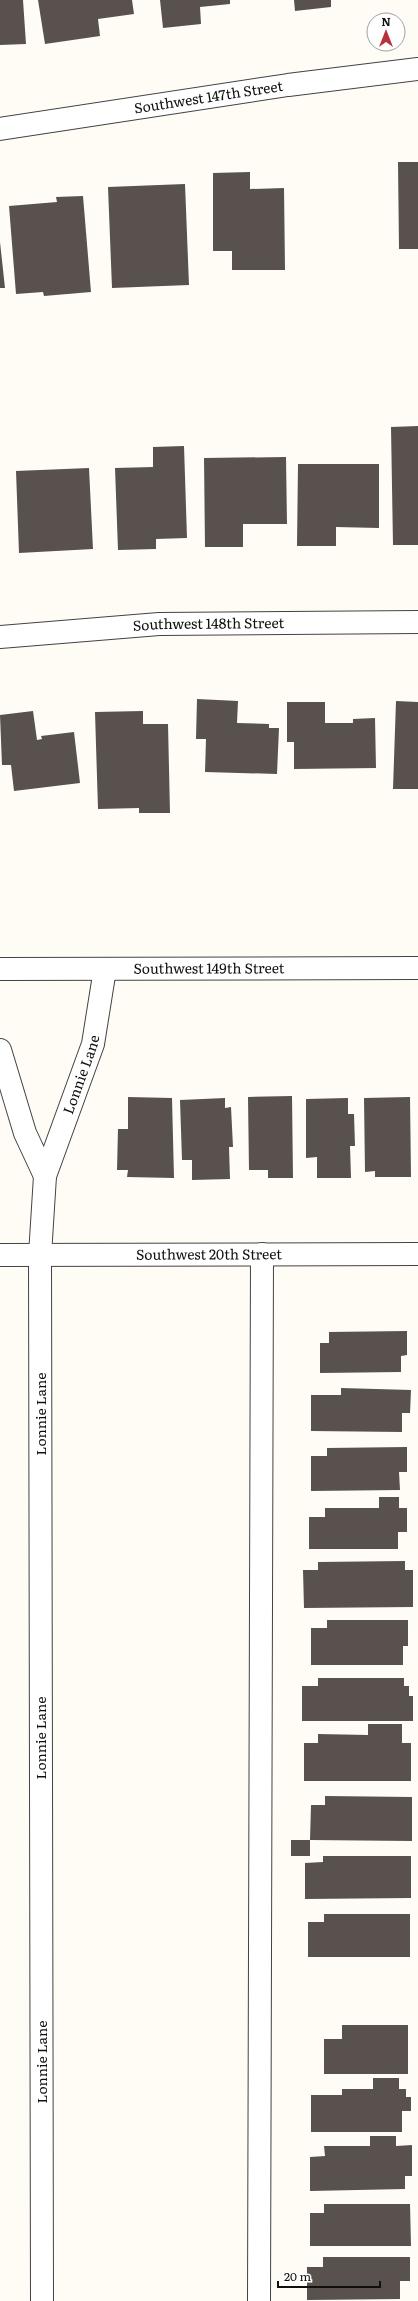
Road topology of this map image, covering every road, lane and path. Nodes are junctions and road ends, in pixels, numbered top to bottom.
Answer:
1 (418, 69) edge
2 (0, 129) edge
3 (418, 622) edge
4 (0, 637) edge
5 (418, 968) edge
6 (0, 969) edge
7 (105, 969) junction
8 (0, 1050) edge
9 (45, 1176) junction
10 (262, 1254) junction
11 (418, 1254) edge
12 (0, 1255) edge
13 (40, 1255) junction
14 (42, 2301) edge
15 (259, 2301) edge

1 - 2 street, Southwest 147th Street
3 - 4 street, Southwest 148th Street
5 - 7 street, Southwest 149th Street
6 - 7 street, Southwest 149th Street
7 - 9 street, Lonnie Lane
8 - 9 street, Lonnie Lane
9 - 13 street, Lonnie Lane
10 - 11 street, Southwest 20th Street
10 - 13 street, Southwest 20th Street
10 - 15 street
12 - 13 street, Southwest 20th Street
13 - 14 street, Lonnie Lane

